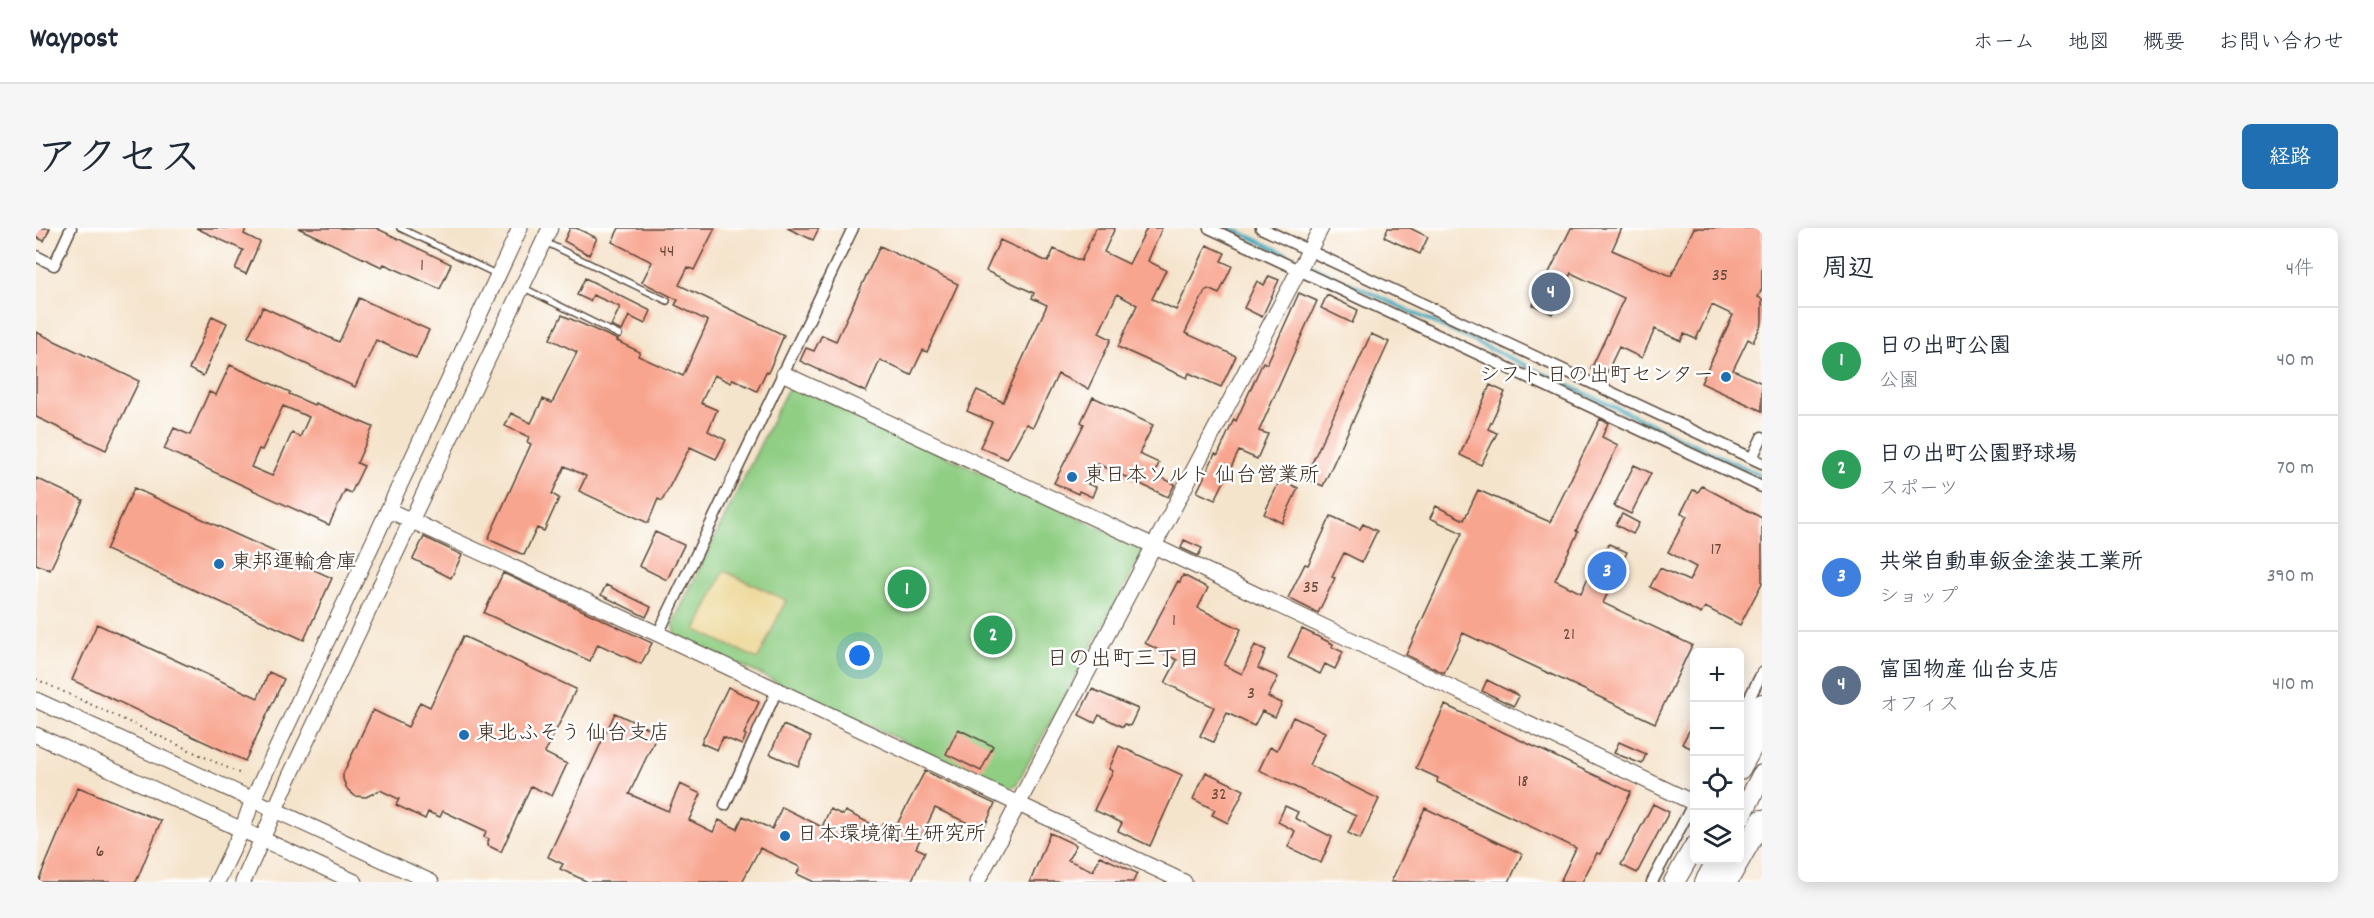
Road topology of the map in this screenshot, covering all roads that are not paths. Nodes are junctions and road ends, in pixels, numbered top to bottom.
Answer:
1 (71, 228) edge
2 (400, 228) edge
3 (520, 228) edge
4 (853, 228) edge
5 (1209, 228) edge
6 (1261, 228) edge
7 (1321, 228) edge
8 (547, 235) edge
9 (1309, 250) junction
10 (36, 256) edge
11 (1298, 271) junction
12 (498, 275) junction
13 (522, 288) junction
14 (667, 301) dead end
15 (619, 335) dead end
16 (784, 374) junction
17 (1762, 437) edge
18 (1757, 460) edge
19 (1762, 487) edge
20 (388, 510) junction
21 (412, 522) junction
22 (1154, 546) junction
23 (658, 634) junction
24 (1762, 673) edge
25 (777, 690) junction
26 (36, 700) edge
27 (1762, 704) edge
28 (1744, 708) edge
29 (1762, 730) edge
30 (36, 735) edge
31 (1744, 738) edge
32 (1744, 762) edge
33 (1762, 775) edge
34 (253, 799) junction
35 (1690, 801) edge
36 (1018, 804) junction
37 (725, 805) dead end
38 (276, 809) junction
39 (1690, 810) edge
40 (1744, 810) edge
41 (1762, 820) edge
42 (242, 830) junction
43 (263, 840) junction
44 (1690, 855) edge
45 (1715, 864) edge
46 (217, 882) edge
47 (243, 882) edge
48 (355, 882) edge
49 (431, 882) edge
50 (977, 882) edge
51 (1184, 882) edge
52 (1652, 882) edge
53 (1674, 882) edge
54 (1705, 882) edge
55 (1727, 882) edge

1 - 10 street
2 - 12 lane
3 - 12 street
4 - 16 street
5 - 11 street
6 - 9 street
7 - 9 street
8 - 13 street
8 - 14 lane
9 - 11 street
9 - 18 street
11 - 19 street
11 - 22 street
12 - 20 street
13 - 15 lane
13 - 21 street
16 - 22 street
16 - 23 street
17 - 18 street
20 - 21 street
20 - 34 street
21 - 23 street
21 - 38 street
22 - 35 street
22 - 36 street
23 - 25 street
24 - 28 street
25 - 36 street
25 - 37 street
26 - 34 street
27 - 31 highway
29 - 32 highway
30 - 42 street
33 - 40 highway
34 - 38 street
34 - 42 street
36 - 50 street
36 - 51 street
38 - 43 street
38 - 49 street
39 - 52 street
41 - 55 highway
42 - 43 street
42 - 46 street
43 - 47 street
43 - 48 street
44 - 53 highway
45 - 54 highway

